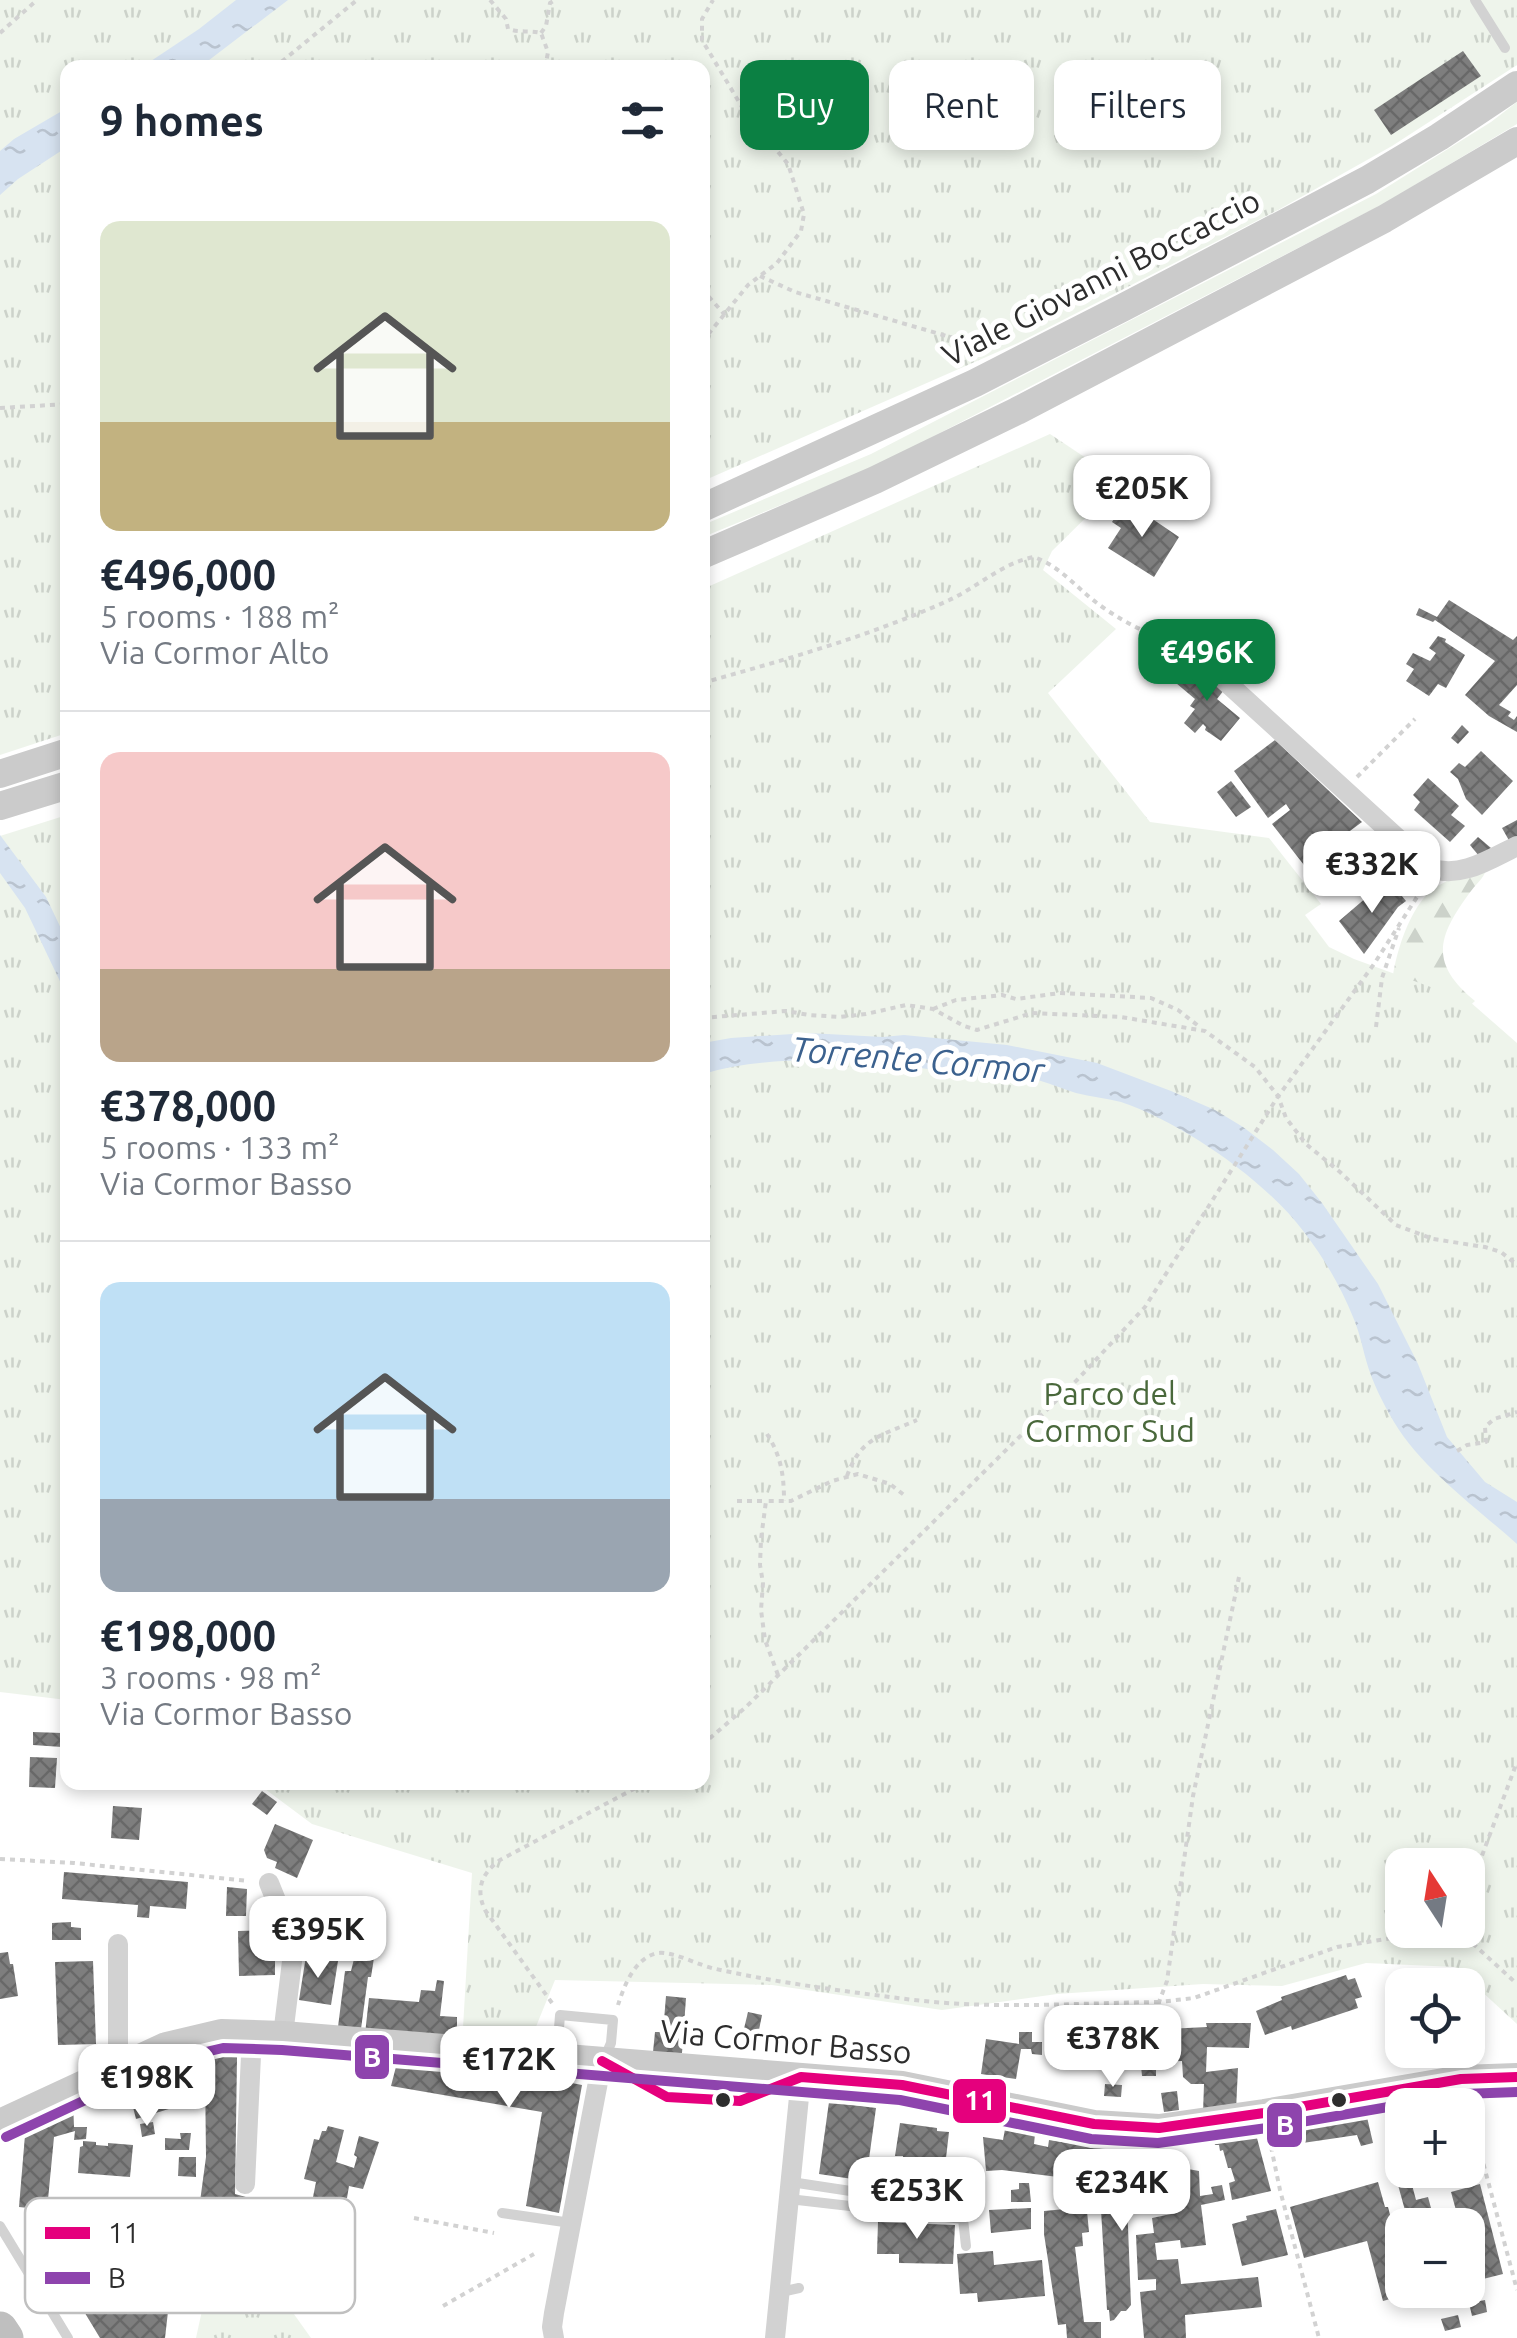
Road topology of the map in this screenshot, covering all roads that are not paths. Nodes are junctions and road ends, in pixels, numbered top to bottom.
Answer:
1 (1475, 0) edge
2 (1505, 48) dead end
3 (1517, 84) edge
4 (1517, 141) edge
5 (710, 504) edge
6 (710, 552) edge
7 (1164, 640) road end
8 (60, 755) edge
9 (0, 774) edge
10 (60, 787) edge
11 (0, 806) edge
12 (1517, 846) edge
13 (269, 1883) road end
14 (118, 1944) dead end
15 (252, 2034) junction
16 (283, 2035) junction
17 (557, 2057) junction
18 (602, 2062) junction
19 (118, 2068) junction
20 (1517, 2076) edge
21 (801, 2077) junction
22 (0, 2123) edge
23 (246, 2184) dead end
24 (790, 2190) junction
25 (857, 2192) dead end
26 (502, 2212) dead end
27 (571, 2223) junction
28 (0, 2226) edge
29 (966, 2246) dead end
30 (25, 2267) edge
31 (53, 2313) edge
32 (0, 2329) edge
33 (6, 2338) edge
34 (68, 2338) edge
35 (554, 2338) edge
36 (775, 2338) edge

1 - 2 lane
3 - 5 main road, Viale Giovanni Boccaccio
4 - 6 main road
7 - 12 street
8 - 9 main road
10 - 11 main road
13 - 16 street
14 - 19 street
15 - 16 main road, Via Cormor Basso
15 - 19 main road, Via Cormor Basso
15 - 23 street
16 - 17 main road, Via Cormor Basso
17 - 18 main road, Via Cormor Basso
17 - 18 lane
18 - 21 main road, Via Cormor Basso
18 - 27 street
19 - 22 main road, Via Cormor Basso
20 - 21 main road, Via Cormor Basso
21 - 24 street
24 - 25 lane
24 - 29 lane
24 - 36 street
26 - 27 lane
27 - 35 street
28 - 30 lane
31 - 34 lane
32 - 33 highway

